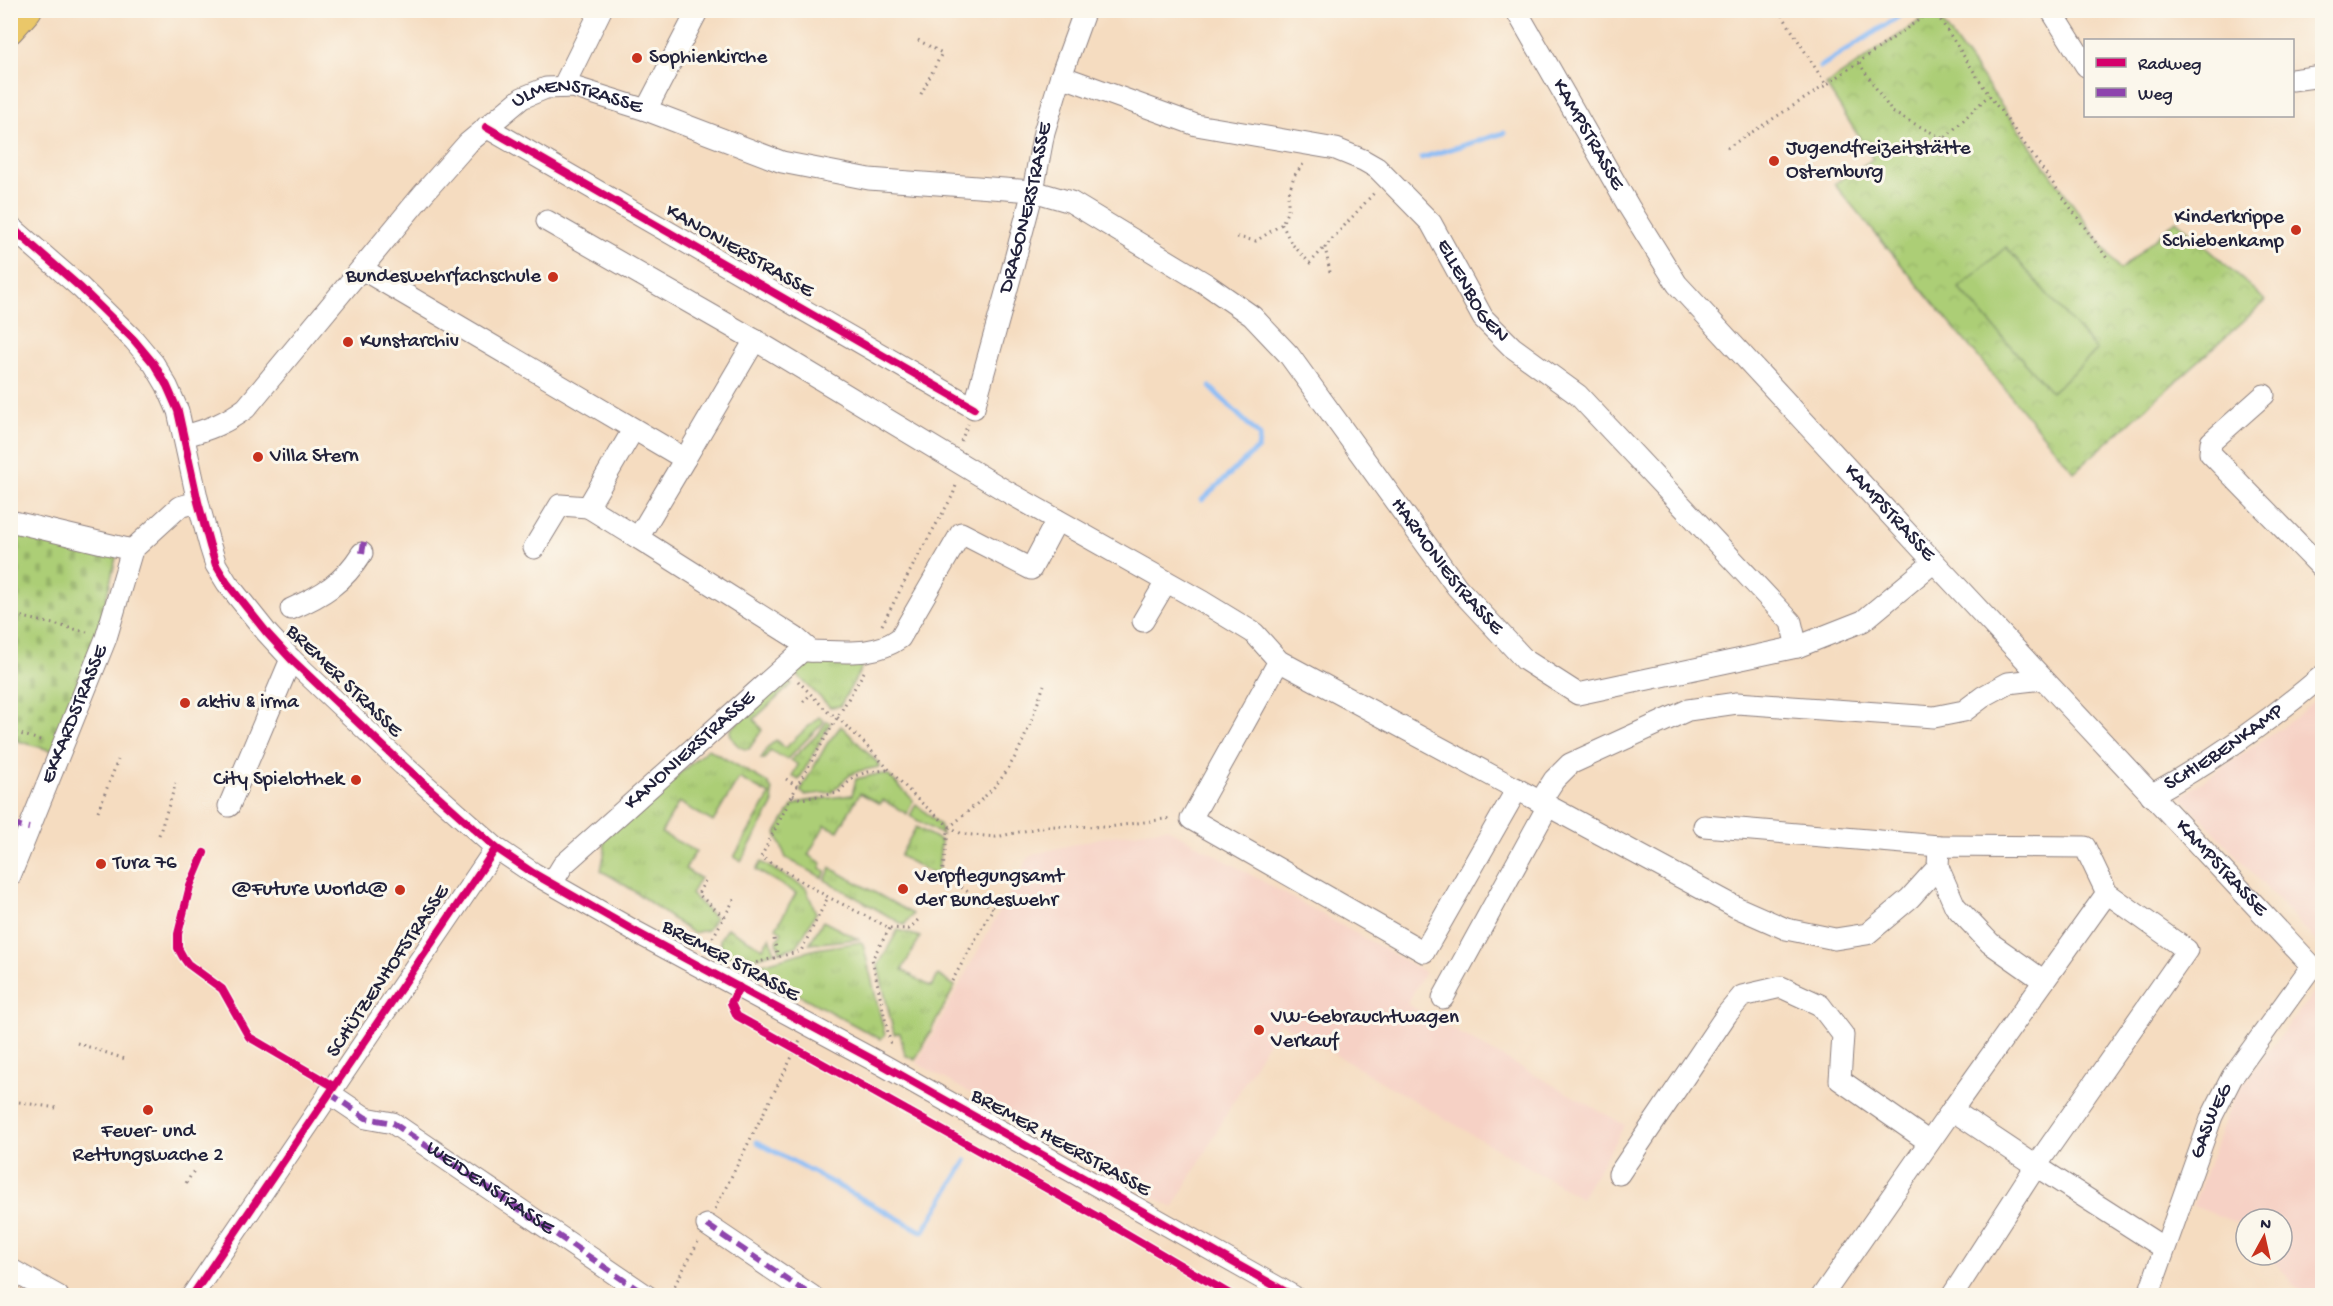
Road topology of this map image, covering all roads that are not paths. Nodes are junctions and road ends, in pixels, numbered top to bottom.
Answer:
1 (28, 10) edge
2 (601, 10) edge
3 (698, 10) edge
4 (1085, 10) edge
5 (1516, 10) edge
6 (2051, 10) edge
7 (10, 30) edge
8 (2084, 64) edge
9 (1061, 76) junction
10 (2322, 76) edge
11 (2294, 80) edge
12 (563, 87) junction
13 (646, 111) junction
14 (486, 127) junction
15 (1033, 191) junction
16 (547, 221) dead end
17 (10, 226) edge
18 (362, 269) junction
19 (755, 340) junction
20 (2264, 395) dead end
21 (974, 408) joint
22 (633, 430) junction
23 (184, 436) junction
24 (685, 459) junction
25 (198, 502) junction
26 (588, 507) junction
27 (1057, 520) junction
28 (10, 521) edge
29 (638, 538) junction
30 (534, 548) dead end
31 (132, 550) junction
32 (362, 553) dead end
33 (1934, 562) junction
34 (2322, 568) edge
35 (1166, 582) junction
36 (291, 609) dead end
37 (1143, 621) dead end
38 (1797, 647) junction
39 (812, 651) junction
40 (291, 659) junction
41 (1279, 661) junction
42 (2322, 676) edge
43 (2043, 679) junction
44 (1517, 789) junction
45 (2151, 795) junction
46 (1544, 804) junction
47 (229, 806) dead end
48 (20, 826) edge
49 (1704, 826) dead end
50 (496, 848) junction
51 (1938, 857) junction
52 (10, 876) edge
53 (552, 883) junction
54 (2107, 893) junction
55 (2317, 965) edge
56 (2044, 981) junction
57 (1443, 998) dead end
58 (808, 1024) joint
59 (328, 1093) junction
60 (1952, 1110) junction
61 (1929, 1142) junction
62 (2036, 1166) junction
63 (1619, 1174) dead end
64 (707, 1225) road end
65 (2164, 1248) junction
66 (10, 1269) edge
67 (809, 1295) edge
68 (58, 1296) edge
69 (192, 1296) edge
70 (647, 1296) edge
71 (1293, 1296) edge
72 (1822, 1296) edge
73 (1952, 1296) edge
74 (2148, 1296) edge

1 - 7 main road
2 - 12 street
3 - 13 street
4 - 9 street, DRAGONERSTRASSE
5 - 33 street, KAMPSTRASSE
6 - 8 street
9 - 15 street, DRAGONERSTRASSE
9 - 38 street, ELLENBOGEN
10 - 11 street
12 - 13 street, ULMENSTRASSE
12 - 14 street, ULMENSTRASSE
13 - 15 street, ULMENSTRASSE
14 - 18 street, ULMENSTRASSE
14 - 21 street, KANONIERSTRASSE
15 - 21 street, DRAGONERSTRASSE
15 - 38 street, HARMONIESTRASSE
16 - 19 street
17 - 23 street, BREMER STRASSE
18 - 22 street
18 - 23 street, ULMENSTRASSE
19 - 24 street
19 - 27 street
20 - 34 street
22 - 24 street
22 - 26 street
23 - 25 street, BREMER STRASSE
24 - 29 street
25 - 31 street
25 - 40 street, BREMER STRASSE
26 - 29 street
26 - 30 street
27 - 35 street
27 - 39 street, KANONIERSTRASSE
28 - 31 street
29 - 39 street
31 - 48 street, EKKARDSTRASSE
32 - 36 street
33 - 38 street, HARMONIESTRASSE
33 - 43 street, KAMPSTRASSE
35 - 37 street
35 - 41 street
39 - 53 street, KANONIERSTRASSE
40 - 47 street
40 - 50 street, BREMER STRASSE
41 - 44 street
41 - 44 street
42 - 45 street, SCHIEBENKAMP
43 - 45 street, KAMPSTRASSE
43 - 46 street
44 - 46 street
45 - 55 street, KAMPSTRASSE
46 - 51 street
46 - 57 street
48 - 52 street, EKKARDSTRASSE
49 - 51 street
50 - 53 street, BREMER STRASSE
50 - 59 street, SCHÜTZENHOFSTRASSE
51 - 54 street
51 - 56 street
53 - 58 street, BREMER STRASSE
54 - 56 street
54 - 62 street
55 - 65 street, GASWEG
56 - 60 street
58 - 71 street, BREMER HEERSTRASSE
59 - 69 street, SCHÜTZENHOFSTRASSE
59 - 70 street, WEIDENSTRASSE
60 - 61 street
60 - 62 street
61 - 63 street
61 - 72 street
62 - 65 street
62 - 73 street
64 - 67 street
65 - 74 street, GASWEG
66 - 68 street

